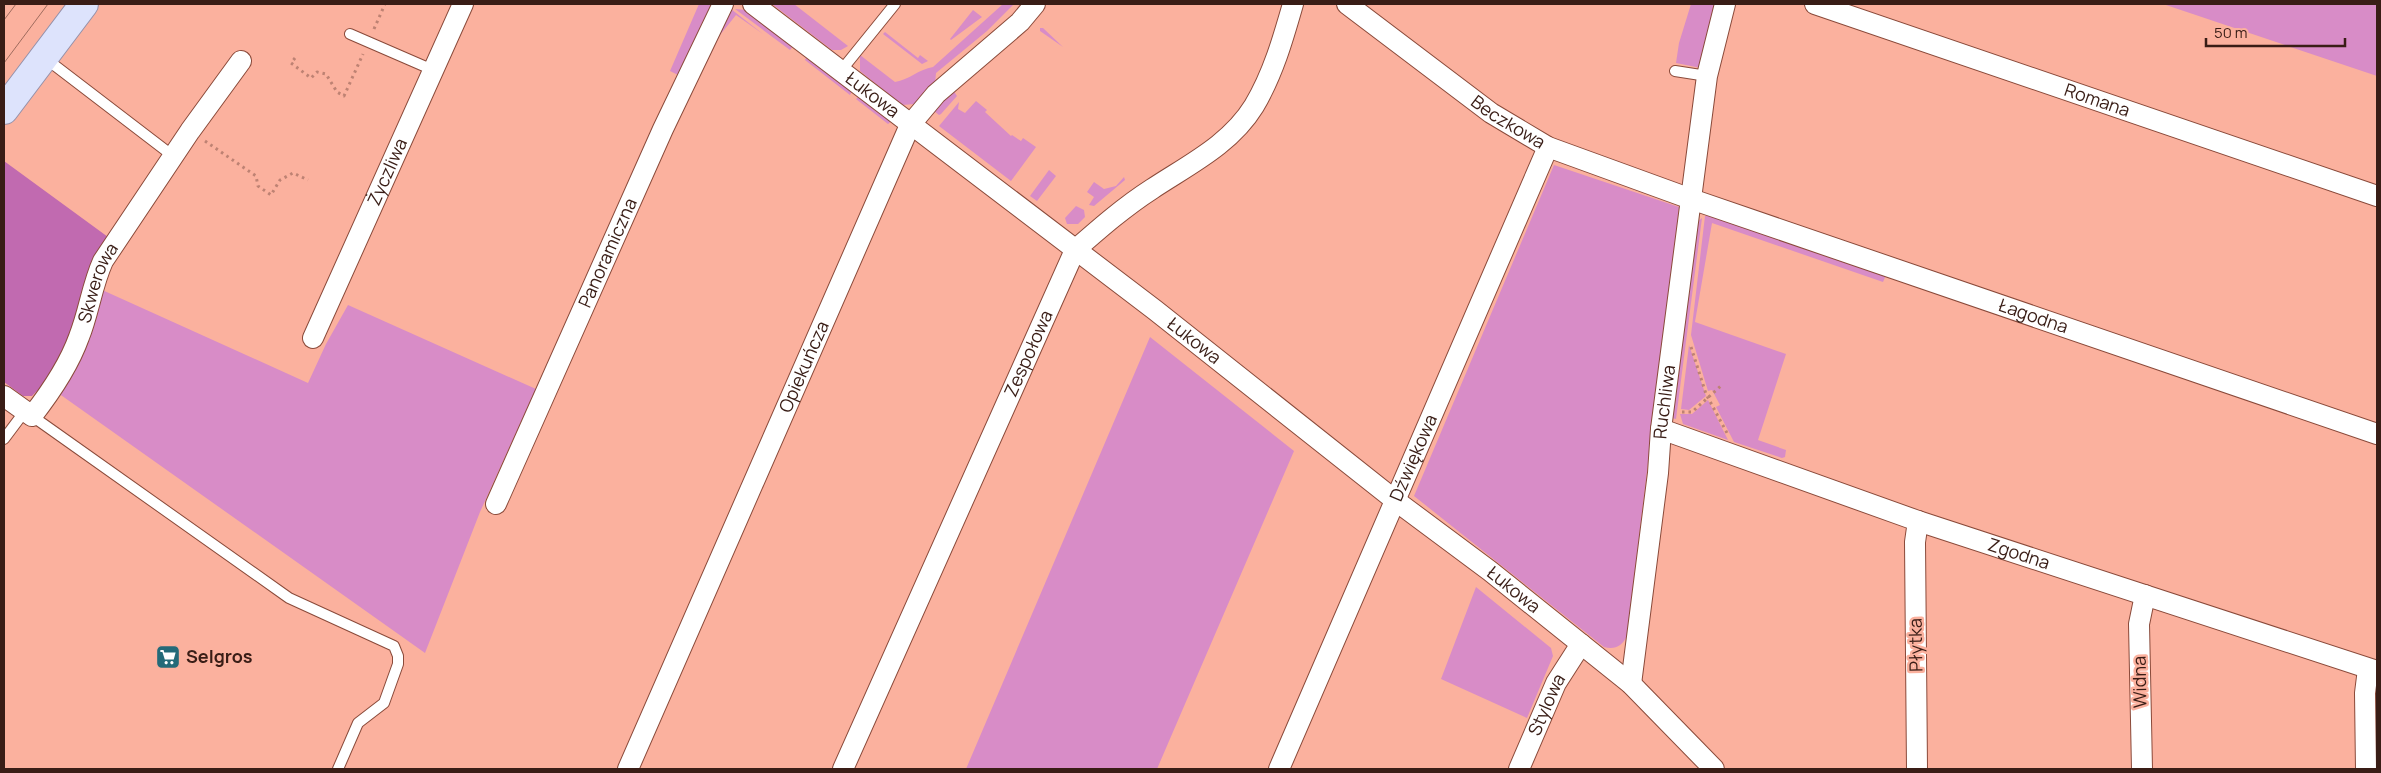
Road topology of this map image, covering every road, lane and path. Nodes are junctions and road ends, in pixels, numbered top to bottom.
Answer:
1 (84, 4) edge
2 (385, 4) edge
3 (463, 4) edge
4 (723, 4) edge
5 (753, 4) edge
6 (895, 4) edge
7 (1035, 4) edge
8 (1293, 4) edge
9 (1347, 4) edge
10 (1725, 4) edge
11 (1815, 4) edge
12 (350, 34) dead end
13 (368, 42) junction
14 (44, 57) junction
15 (295, 58) dead end
16 (241, 61) dead end
17 (434, 70) junction
18 (1675, 70) dead end
19 (840, 72) junction
20 (1708, 76) junction
21 (4, 110) edge
22 (910, 125) junction
23 (190, 131) junction
24 (1548, 147) junction
25 (173, 156) junction
26 (308, 180) dead end
27 (2377, 196) edge
28 (1691, 199) junction
29 (1075, 250) junction
30 (313, 338) dead end
31 (1691, 346) dead end
32 (1723, 384) dead end
33 (4, 396) edge
34 (1708, 397) junction
35 (1679, 412) dead end
36 (29, 414) junction
37 (1662, 429) junction
38 (2377, 434) edge
39 (1728, 436) dead end
40 (4, 439) edge
41 (1396, 501) junction
42 (496, 504) dead end
43 (1918, 521) junction
44 (2145, 595) junction
45 (1581, 644) junction
46 (2372, 670) edge
47 (1631, 684) junction
48 (338, 769) edge
49 (628, 769) edge
50 (843, 769) edge
51 (1279, 769) edge
52 (1519, 769) edge
53 (1714, 769) edge
54 (1917, 769) edge
55 (2142, 769) edge
56 (2366, 769) edge

1 - 14 main road
2 - 13 path
3 - 17 street, Życzliwa
4 - 42 street, Panoramiczna
5 - 19 street, Łukowa
6 - 19 lane
7 - 22 street, Opiekuńcza
8 - 29 street, Zespołowa
9 - 24 street, Beczkowa
10 - 20 street, Ruchliwa
11 - 27 street, Romana
12 - 13 lane
13 - 15 path
13 - 17 lane
14 - 21 main road
14 - 25 lane
16 - 23 street, Skwerowa
17 - 30 street, Życzliwa
18 - 20 lane
19 - 22 street, Łukowa
20 - 28 street, Ruchliwa
22 - 29 street, Łukowa
22 - 49 street, Opiekuńcza
23 - 25 street, Skwerowa
23 - 26 path
24 - 28 street, Beczkowa
24 - 41 street, Dźwiękowa
25 - 36 street, Skwerowa
28 - 37 street, Ruchliwa
28 - 38 street, Łagodna
29 - 41 street, Łukowa
29 - 50 street, Zespołowa
31 - 34 path
32 - 34 path
33 - 36 street
34 - 35 path
34 - 39 path
36 - 40 lane
36 - 48 lane
37 - 43 street, Zgodna
37 - 47 street, Ruchliwa
41 - 45 street, Łukowa
41 - 51 street, Dźwiękowa
43 - 44 street, Zgodna
43 - 54 street, Płytka
44 - 46 street, Zgodna
44 - 55 street, Widna
45 - 47 street, Łukowa
45 - 52 street, Stylowa
46 - 56 street
47 - 53 street

